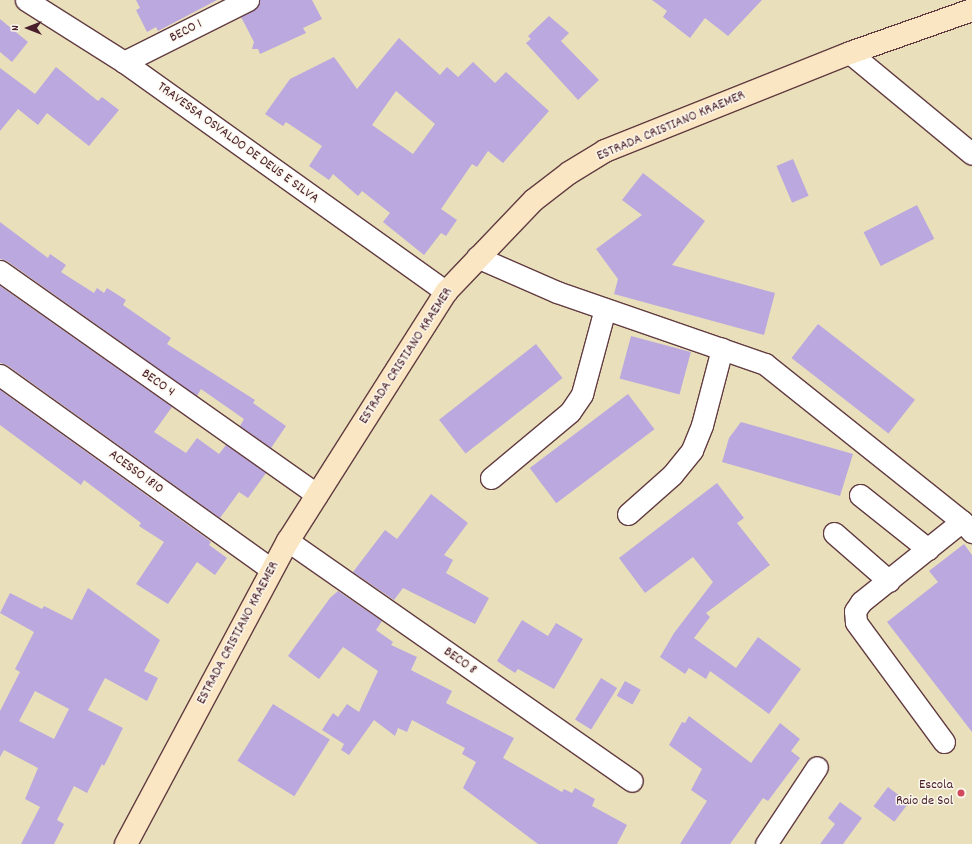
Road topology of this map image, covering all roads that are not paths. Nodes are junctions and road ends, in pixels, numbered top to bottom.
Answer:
1 (26, 0) edge
2 (248, 0) edge
3 (972, 10) edge
4 (850, 53) junction
5 (124, 62) junction
6 (972, 154) edge
7 (477, 257) junction
8 (0, 271) edge
9 (446, 292) junction
10 (605, 309) junction
11 (722, 349) junction
12 (0, 375) edge
13 (491, 478) dead end
14 (317, 495) junction
15 (860, 495) dead end
16 (628, 514) dead end
17 (967, 527) edge
18 (834, 533) dead end
19 (288, 541) junction
20 (928, 549) junction
21 (271, 569) junction
22 (888, 581) junction
23 (944, 742) dead end
24 (817, 767) dead end
25 (632, 781) dead end
26 (126, 844) edge
27 (766, 844) edge

1 - 5 street, TRAVESSA OSVALDO DE DEUS E SILVA
2 - 5 street, BECO 1
3 - 4 main road, ESTRADA CRISTIANO KRAEMER
4 - 6 street
4 - 7 main road, ESTRADA CRISTIANO KRAEMER
5 - 9 street, TRAVESSA OSVALDO DE DEUS E SILVA
7 - 9 main road, ESTRADA CRISTIANO KRAEMER
7 - 10 street
8 - 14 street, BECO 4
9 - 14 main road, ESTRADA CRISTIANO KRAEMER
10 - 11 street
10 - 13 street
11 - 16 street
11 - 17 street
12 - 21 street, ACESSO 1810
14 - 19 main road, ESTRADA CRISTIANO KRAEMER
15 - 20 street
17 - 20 street
18 - 22 street
19 - 21 main road, ESTRADA CRISTIANO KRAEMER
19 - 25 street, BECO 8
20 - 22 street
21 - 26 main road, ESTRADA CRISTIANO KRAEMER
22 - 23 street
24 - 27 street

